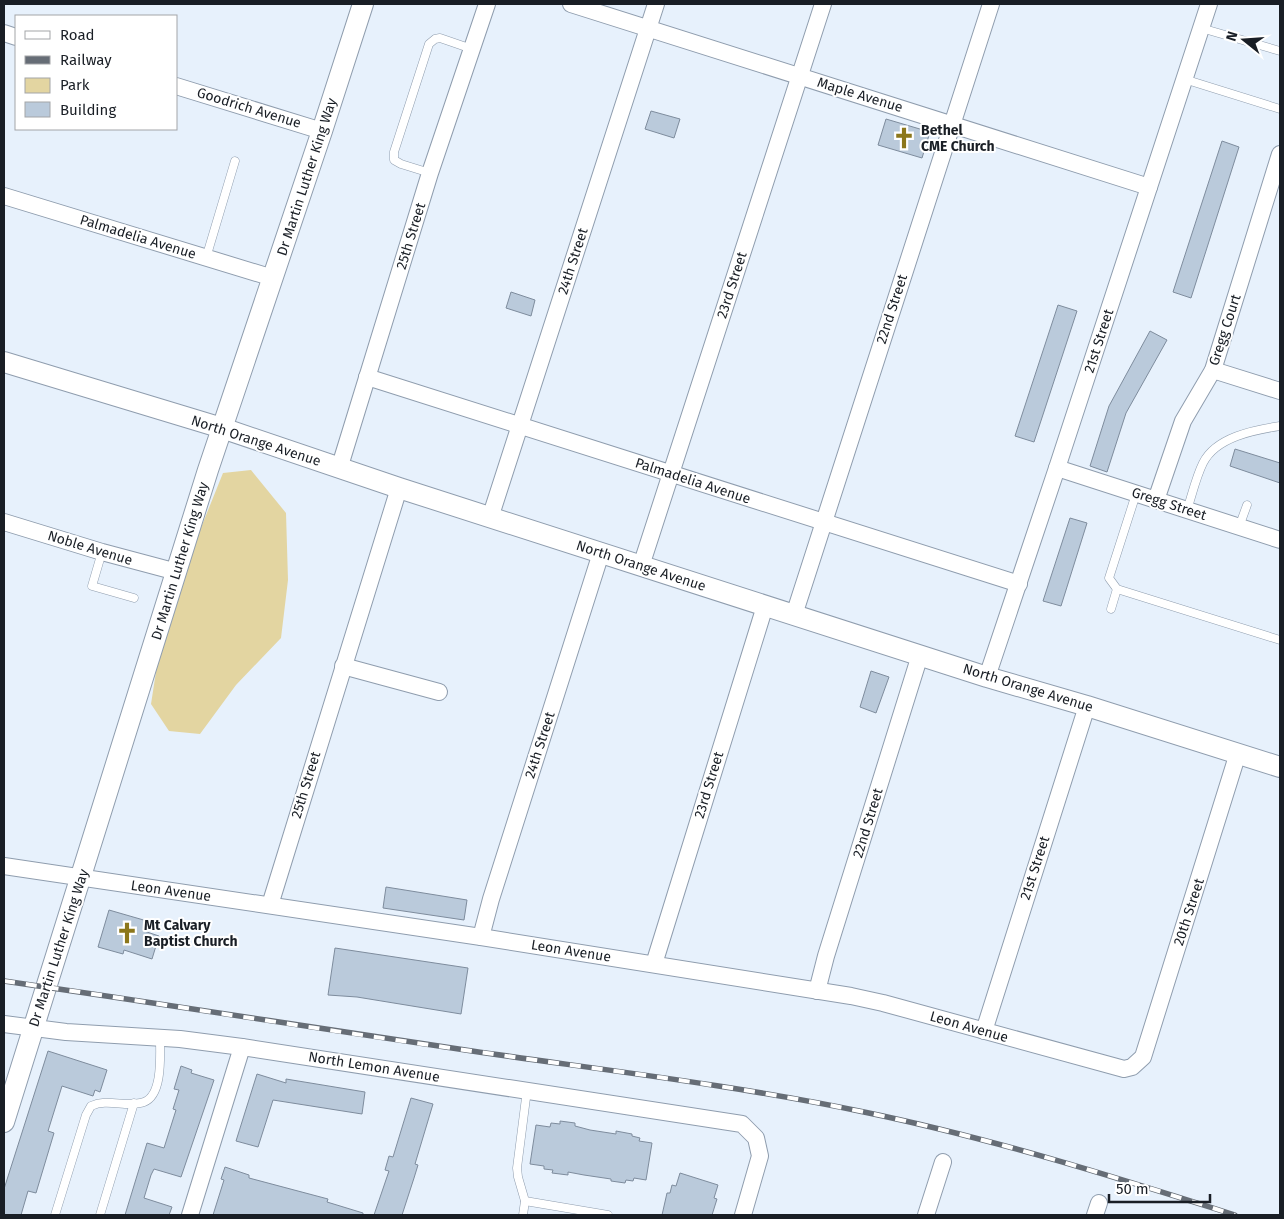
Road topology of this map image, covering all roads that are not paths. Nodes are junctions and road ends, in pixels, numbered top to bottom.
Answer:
1 (363, 4) edge
2 (487, 4) edge
3 (571, 4) edge
4 (656, 4) edge
5 (823, 4) edge
6 (990, 4) edge
7 (1208, 4) edge
8 (648, 28) junction
9 (1201, 28) junction
10 (472, 49) junction
11 (1280, 51) edge
12 (799, 76) junction
13 (1184, 79) junction
14 (178, 87) edge
15 (1280, 109) edge
16 (952, 124) junction
17 (322, 131) junction
18 (1280, 154) edge
19 (235, 161) dead end
20 (430, 173) junction
21 (1149, 187) junction
22 (4, 196) edge
23 (206, 258) junction
24 (273, 278) junction
25 (4, 362) edge
26 (1213, 370) junction
27 (367, 377) junction
28 (1280, 391) edge
29 (519, 426) junction
30 (1280, 426) edge
31 (222, 428) junction
32 (1058, 468) junction
33 (339, 469) junction
34 (671, 474) junction
35 (399, 488) junction
36 (1136, 494) junction
37 (1156, 500) junction
38 (1247, 505) dead end
39 (1187, 510) junction
40 (490, 518) junction
41 (4, 522) edge
42 (824, 522) junction
43 (1239, 527) junction
44 (1280, 540) edge
45 (102, 552) junction
46 (601, 553) junction
47 (641, 566) junction
48 (177, 572) junction
49 (1019, 584) junction
50 (1117, 590) junction
51 (134, 598) dead end
52 (765, 606) junction
53 (1111, 609) dead end
54 (794, 615) junction
55 (1280, 640) edge
56 (920, 655) junction
57 (343, 666) junction
58 (987, 677) junction
59 (439, 692) dead end
60 (1087, 706) junction
61 (1238, 753) junction
62 (1280, 767) edge
63 (4, 866) edge
64 (81, 878) junction
65 (270, 905) junction
66 (481, 938) junction
67 (654, 964) junction
68 (817, 991) junction
69 (4, 1024) edge
70 (33, 1028) junction
71 (984, 1031) junction
72 (160, 1038) junction
73 (242, 1047) junction
74 (1132, 1067) joint
75 (527, 1090) junction
76 (134, 1103) junction
77 (4, 1121) edge
78 (942, 1162) dead end
79 (525, 1201) junction
80 (55, 1215) edge
81 (100, 1215) edge
82 (190, 1215) edge
83 (523, 1215) edge
84 (608, 1215) edge
85 (743, 1215) edge
86 (926, 1215) edge

1 - 17 street, Dr Martin Luther King Way
2 - 10 street, 25th Street
3 - 8 street, Maple Avenue
4 - 8 street, 24th Street
5 - 12 street, 23rd Street
6 - 16 street, 22nd Street
7 - 9 street, 21st Street
8 - 12 street, Maple Avenue
8 - 29 street, 24th Street
9 - 11 lane
9 - 13 street, 21st Street
10 - 20 street, 25th Street
10 - 20 lane
12 - 16 street, Maple Avenue
12 - 34 street, 23rd Street
13 - 15 lane
13 - 21 street, 21st Street
14 - 17 street, Goodrich Avenue
16 - 21 street, Maple Avenue
16 - 42 street, 22nd Street
17 - 24 street, Dr Martin Luther King Way
18 - 26 street, Gregg Court
19 - 23 lane
20 - 27 street, 25th Street
21 - 32 street, 21st Street
22 - 23 street, Palmadelia Avenue
23 - 24 street, Palmadelia Avenue
24 - 31 street, Dr Martin Luther King Way
25 - 31 street, North Orange Avenue
26 - 28 street
26 - 37 street, Gregg Court
27 - 29 street, Palmadelia Avenue
27 - 33 street, 25th Street
29 - 34 street, Palmadelia Avenue
29 - 40 street, 24th Street
30 - 39 lane
31 - 33 street, North Orange Avenue
31 - 48 street, Dr Martin Luther King Way
32 - 36 street, Gregg Street
32 - 49 street, 21st Street
33 - 35 street, North Orange Avenue
34 - 42 street, Palmadelia Avenue
34 - 47 street, 23rd Street
35 - 40 street, North Orange Avenue
35 - 57 street, 25th Street
36 - 37 street, Gregg Street
36 - 50 lane
37 - 39 street, Gregg Street
38 - 43 lane
39 - 43 street, Gregg Street
40 - 46 street, North Orange Avenue
41 - 45 street, Noble Avenue
42 - 49 street, Palmadelia Avenue
42 - 54 street, 22nd Street
43 - 44 street, Gregg Street
45 - 48 street, Noble Avenue
45 - 51 lane
46 - 47 street, North Orange Avenue
46 - 66 street, 24th Street
47 - 52 street, North Orange Avenue
48 - 64 street, Dr Martin Luther King Way
49 - 58 street, 21st Street
50 - 53 lane
50 - 55 lane
52 - 54 street, North Orange Avenue
52 - 67 street, 23rd Street
54 - 56 street, North Orange Avenue
56 - 58 street, North Orange Avenue
56 - 68 street, 22nd Street
57 - 59 street
57 - 65 street, 25th Street
58 - 60 street, North Orange Avenue
60 - 61 street, North Orange Avenue
60 - 71 street, 21st Street
61 - 62 street, North Orange Avenue
61 - 74 street, 20th Street
63 - 64 street, Leon Avenue
64 - 65 street, Leon Avenue
64 - 70 street, Dr Martin Luther King Way
65 - 66 street, Leon Avenue
66 - 67 street, Leon Avenue
67 - 68 street, Leon Avenue
68 - 71 street, Leon Avenue
69 - 70 street, North Lemon Avenue
70 - 72 street, North Lemon Avenue
70 - 77 street, Dr Martin Luther King Way
71 - 74 street, Leon Avenue
72 - 73 street, North Lemon Avenue
72 - 76 lane
73 - 75 street, North Lemon Avenue
73 - 82 street
75 - 79 lane
75 - 85 street, North Lemon Avenue
76 - 80 lane
76 - 81 lane
78 - 86 street
79 - 83 lane
79 - 84 lane

